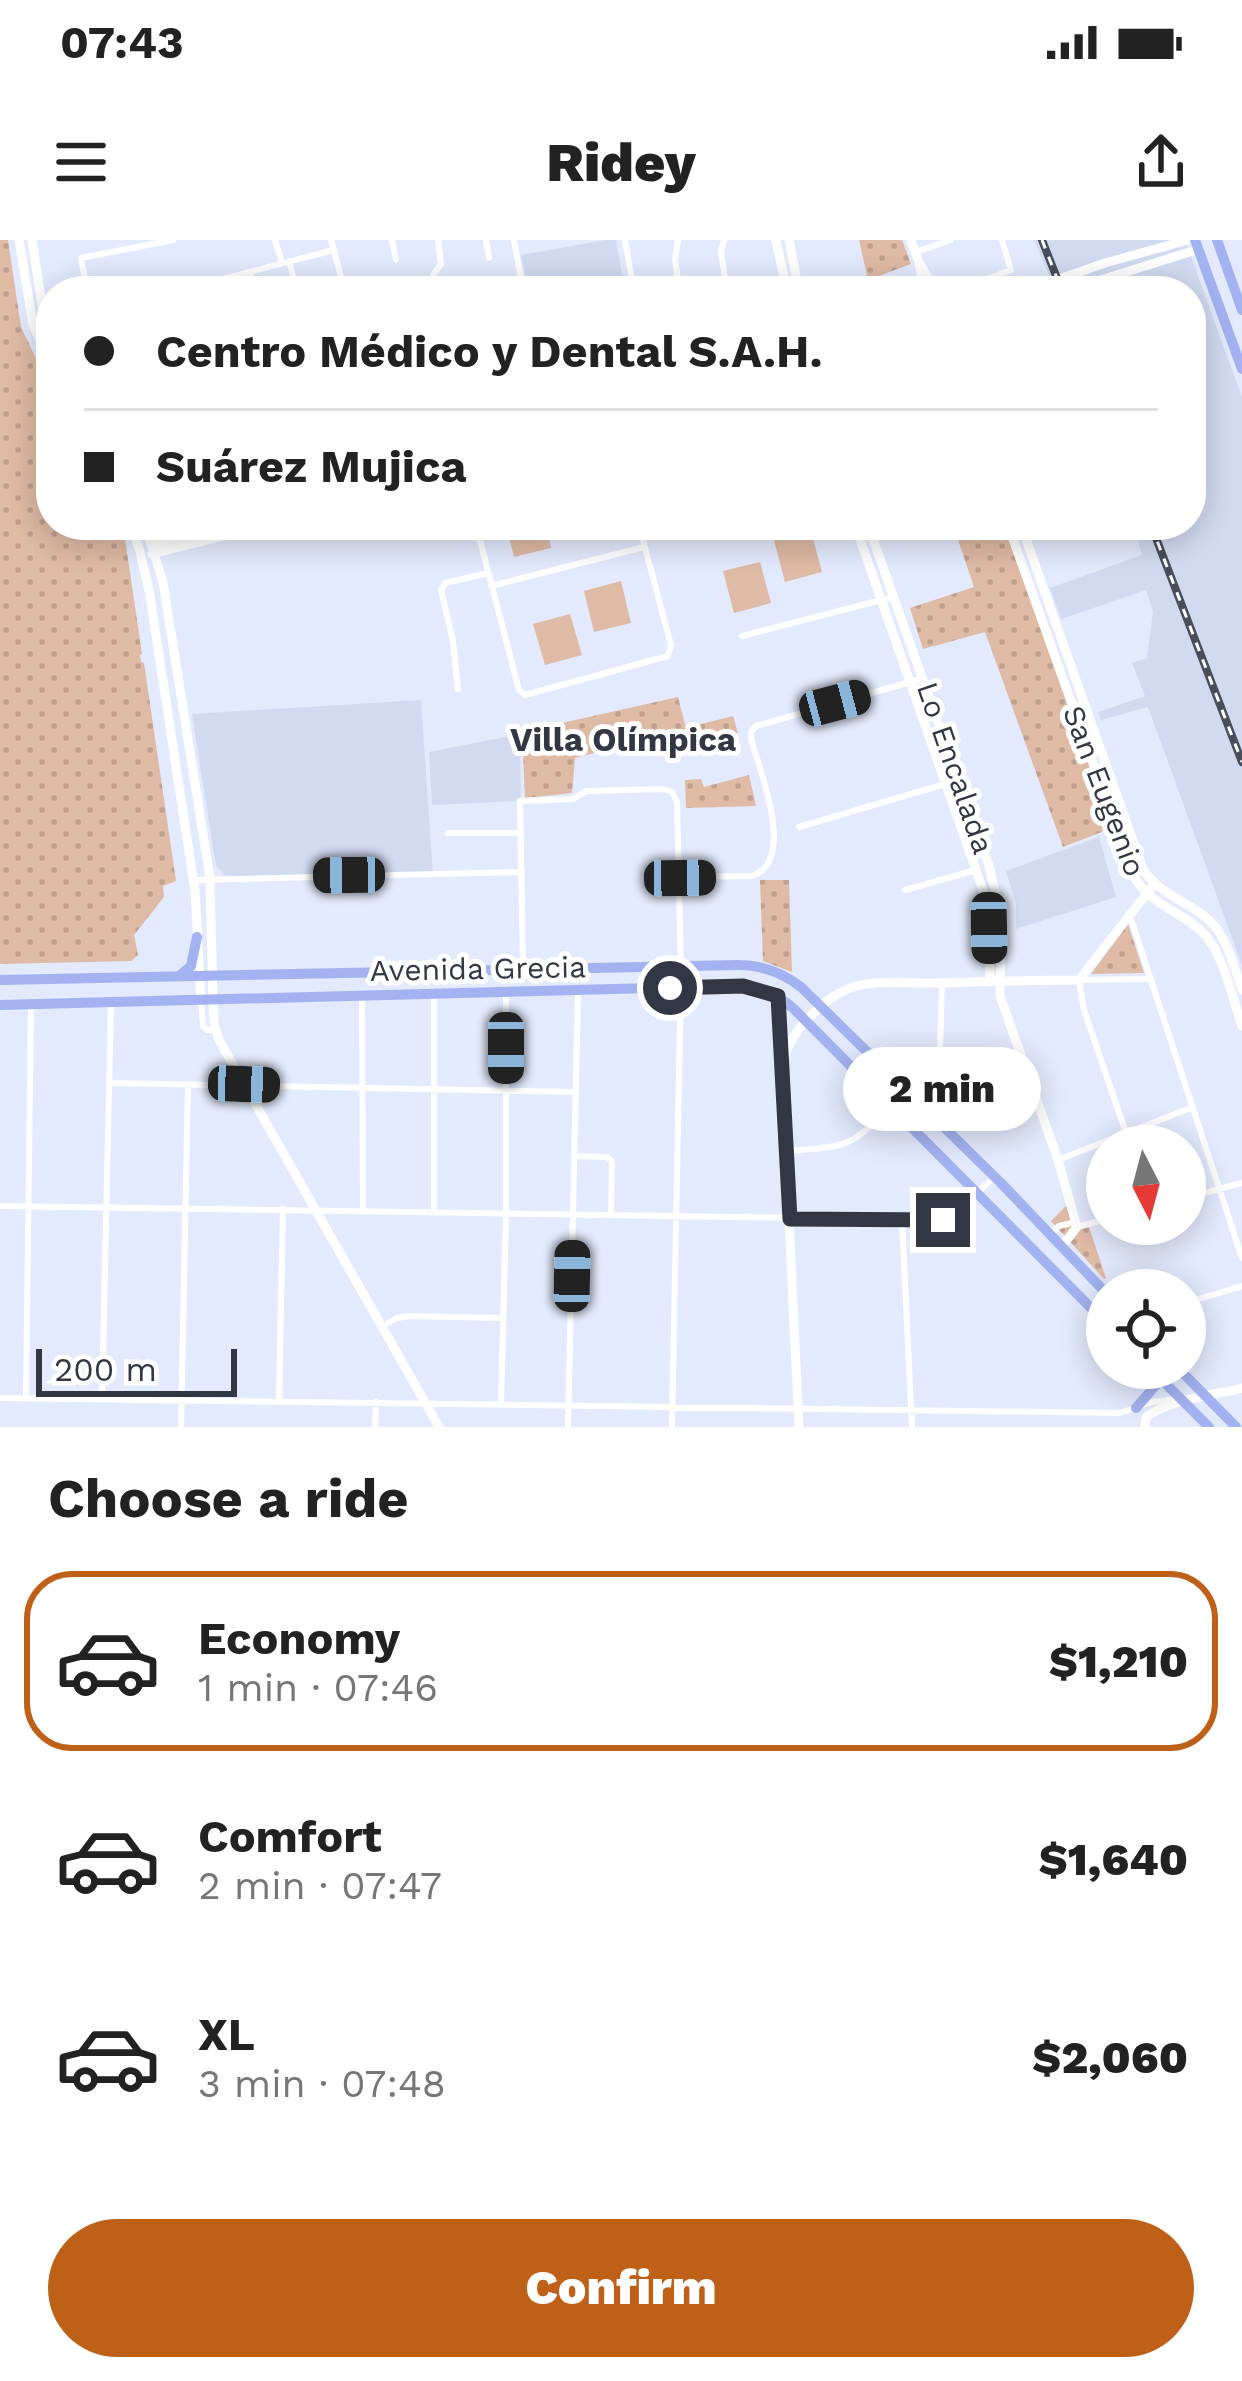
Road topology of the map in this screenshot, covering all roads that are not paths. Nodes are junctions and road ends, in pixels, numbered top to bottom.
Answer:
1 (19, 240) edge
2 (32, 240) edge
3 (120, 240) edge
4 (173, 240) edge
5 (275, 240) edge
6 (331, 240) edge
7 (392, 240) edge
8 (438, 240) edge
9 (486, 240) edge
10 (514, 240) edge
11 (625, 240) edge
12 (678, 240) edge
13 (724, 240) edge
14 (776, 240) edge
15 (789, 240) edge
16 (911, 240) edge
17 (951, 240) edge
18 (1002, 240) edge
19 (1217, 240) edge
20 (1194, 243) edge
21 (121, 250) junction
22 (334, 250) junction
23 (917, 257) junction
24 (489, 258) dead end
25 (396, 260) dead end
26 (286, 262) junction
27 (250, 272) junction
28 (39, 276) edge
29 (84, 276) edge
30 (238, 276) edge
31 (251, 276) edge
32 (291, 276) edge
33 (342, 276) edge
34 (433, 276) edge
35 (520, 276) edge
36 (631, 276) edge
37 (678, 276) edge
38 (725, 276) edge
39 (788, 276) edge
40 (791, 276) edge
41 (921, 276) edge
42 (927, 276) edge
43 (992, 276) edge
44 (1068, 276) edge
45 (1106, 276) edge
46 (1242, 310) edge
47 (33, 326) junction
48 (36, 326) edge
49 (36, 332) edge
50 (1242, 369) edge
51 (136, 540) edge
52 (151, 540) edge
53 (172, 540) edge
54 (187, 540) edge
55 (195, 540) edge
56 (480, 540) edge
57 (642, 540) edge
58 (860, 540) edge
59 (873, 540) edge
60 (1014, 540) edge
61 (1025, 540) edge
62 (180, 543) junction
63 (644, 547) junction
64 (154, 549) junction
65 (140, 552) junction
66 (488, 573) junction
67 (163, 581) junction
68 (491, 586) junction
69 (893, 597) junction
70 (881, 601) junction
71 (1043, 607) junction
72 (1050, 626) junction
73 (171, 629) junction
74 (156, 632) junction
75 (742, 636) dead end
76 (918, 680) junction
77 (458, 689) dead end
78 (960, 779) junction
79 (946, 783) junction
80 (799, 827) dead end
81 (448, 833) dead end
82 (520, 833) junction
83 (1122, 847) junction
84 (1136, 848) junction
85 (989, 866) junction
86 (976, 870) junction
87 (521, 872) junction
88 (210, 878) junction
89 (680, 878) junction
90 (194, 880) junction
91 (1154, 884) junction
92 (904, 890) dead end
93 (1146, 894) junction
94 (212, 901) junction
95 (196, 902) junction
96 (1130, 916) junction
97 (197, 938) junction
98 (681, 966) junction
99 (524, 970) junction
100 (178, 977) junction
101 (207, 977) junction
102 (1151, 979) junction
103 (0, 980) edge
104 (995, 980) junction
105 (1078, 980) junction
106 (942, 983) junction
107 (681, 988) junction
108 (578, 991) junction
109 (506, 993) junction
110 (1238, 993) edge
111 (434, 995) junction
112 (778, 996) junction
113 (362, 997) junction
114 (207, 1000) junction
115 (112, 1003) junction
116 (31, 1004) junction
117 (0, 1005) edge
118 (820, 1008) junction
119 (806, 1023) junction
120 (1242, 1026) edge
121 (783, 1065) junction
122 (110, 1083) junction
123 (188, 1084) junction
124 (244, 1084) junction
125 (362, 1088) junction
126 (434, 1090) junction
127 (506, 1091) junction
128 (576, 1092) junction
129 (906, 1092) junction
130 (890, 1106) junction
131 (1193, 1107) junction
132 (1123, 1125) edge
133 (1147, 1125) edge
134 (1086, 1149) edge
135 (787, 1151) junction
136 (575, 1156) junction
137 (1058, 1160) junction
138 (994, 1177) junction
139 (1242, 1184) edge
140 (1220, 1189) junction
141 (1206, 1193) edge
142 (977, 1194) junction
143 (0, 1206) edge
144 (28, 1207) junction
145 (107, 1208) junction
146 (186, 1208) junction
147 (283, 1209) junction
148 (316, 1210) junction
149 (363, 1211) junction
150 (434, 1212) junction
151 (506, 1214) junction
152 (573, 1215) junction
153 (611, 1216) junction
154 (676, 1218) junction
155 (790, 1219) junction
156 (902, 1220) junction
157 (1086, 1222) edge
158 (1077, 1224) junction
159 (1050, 1234) junction
160 (1062, 1246) junction
161 (1242, 1258) edge
162 (1086, 1272) edge
163 (1242, 1286) edge
164 (1206, 1297) edge
165 (1086, 1303) edge
166 (503, 1318) junction
167 (382, 1327) junction
168 (1242, 1388) edge
169 (1152, 1389) edge
170 (1171, 1389) edge
171 (1198, 1389) edge
172 (1206, 1397) junction
173 (0, 1398) edge
174 (26, 1398) junction
175 (102, 1399) junction
176 (182, 1400) junction
177 (1183, 1400) junction
178 (279, 1401) junction
179 (376, 1402) junction
180 (426, 1403) junction
181 (502, 1404) junction
182 (569, 1405) junction
183 (672, 1406) junction
184 (798, 1407) junction
185 (911, 1409) junction
186 (1133, 1409) junction
187 (1145, 1426) edge
188 (181, 1427) edge
189 (375, 1427) edge
190 (439, 1427) edge
191 (568, 1427) edge
192 (672, 1427) edge
193 (799, 1427) edge
194 (912, 1427) edge
195 (1209, 1427) edge
196 (1236, 1427) edge

1 - 47 main road
2 - 28 main road
3 - 21 street
4 - 21 street
5 - 26 street
6 - 22 street
7 - 25 street
8 - 34 street
9 - 24 street
10 - 35 street
11 - 36 street
12 - 37 street
13 - 38 street
14 - 39 main road
15 - 40 main road
16 - 23 main road
17 - 23 street
18 - 43 street
19 - 46 main road
20 - 44 main road
20 - 45 main road
20 - 50 main road
21 - 29 street
22 - 26 street
22 - 33 street
23 - 41 main road
23 - 42 main road
26 - 27 street
26 - 32 street
27 - 30 street
27 - 31 street
47 - 48 street
47 - 49 main road
51 - 65 main road
52 - 64 main road
53 - 62 main road
54 - 62 main road
55 - 62 main road
56 - 66 street
57 - 63 street
58 - 70 main road, Lo Encalada
59 - 69 main road, Lo Encalada
60 - 71 main road, San Eugenio
61 - 71 main road, San Eugenio
62 - 64 main road
62 - 67 main road
63 - 68 street
63 - 68 street
64 - 65 main road
64 - 67 main road
65 - 74 main road
66 - 68 street
66 - 77 street
67 - 73 main road
69 - 70 street
69 - 76 main road, Lo Encalada
70 - 75 street
70 - 76 main road, Lo Encalada
71 - 72 main road, San Eugenio
72 - 83 main road, San Eugenio
72 - 84 main road, San Eugenio
73 - 74 main road
73 - 88 main road
74 - 90 main road
76 - 78 main road, Lo Encalada
76 - 79 main road, Lo Encalada
76 - 89 street
78 - 79 street
78 - 85 main road, Lo Encalada
79 - 80 street
79 - 86 main road, Lo Encalada
81 - 82 street
82 - 87 street
82 - 89 street
83 - 84 main road
83 - 93 main road, San Eugenio
84 - 91 main road, San Eugenio
85 - 86 street
85 - 104 main road, Lo Encalada
86 - 92 street
86 - 104 main road, Lo Encalada
87 - 88 street
87 - 99 street
88 - 90 street
88 - 94 main road
89 - 98 street
90 - 95 main road
91 - 93 main road
91 - 110 main road, San Eugenio
93 - 96 main road
93 - 110 main road, San Eugenio
94 - 95 main road
94 - 101 main road
95 - 97 main road
96 - 102 street
96 - 105 main road
97 - 100 main road
97 - 101 main road
98 - 99 main road, Avenida Grecia
98 - 107 street
98 - 118 main road, Avenida Grecia
99 - 101 main road, Avenida Grecia
100 - 101 main road, Avenida Grecia
100 - 103 main road, Avenida Grecia
101 - 114 main road
102 - 105 street
102 - 131 street
104 - 105 main road
104 - 106 main road
104 - 137 main road, Lo Encalada
105 - 132 street
106 - 118 main road
106 - 129 street
107 - 108 main road, Avenida Grecia
107 - 112 main road, Avenida Grecia
107 - 154 street
108 - 109 main road, Avenida Grecia
108 - 128 street
109 - 111 main road, Avenida Grecia
109 - 127 street
110 - 120 main road, San Eugenio
111 - 113 main road, Avenida Grecia
111 - 126 street
112 - 119 main road
112 - 121 main road
113 - 114 main road, Avenida Grecia
113 - 125 street
114 - 115 main road, Avenida Grecia
114 - 124 main road
115 - 116 main road, Avenida Grecia
115 - 122 street
116 - 117 main road, Avenida Grecia
116 - 144 street
118 - 119 main road
118 - 129 main road, Avenida Grecia
119 - 121 main road
119 - 130 main road
121 - 135 main road
122 - 123 street
122 - 145 street
123 - 124 street
123 - 146 street
124 - 125 street
124 - 148 main road
125 - 126 street
125 - 149 street
126 - 127 street
126 - 150 street
127 - 128 street
127 - 151 street
128 - 136 street
129 - 138 main road, Avenida Grecia
130 - 135 street
130 - 142 main road
131 - 133 street
131 - 140 street
134 - 137 street
135 - 155 main road
136 - 152 street
136 - 153 street
137 - 158 main road, Lo Encalada
138 - 142 street
138 - 159 main road, Avenida Grecia
139 - 140 street
140 - 141 street
140 - 161 street
142 - 156 street
142 - 165 main road
143 - 144 street
144 - 145 street
144 - 174 street
145 - 146 street
145 - 175 street
146 - 147 street
146 - 176 street
147 - 148 street
147 - 178 street
148 - 149 street
148 - 167 main road
149 - 150 street
150 - 151 street
151 - 152 street
151 - 166 street
152 - 153 street
152 - 182 street
153 - 154 street
154 - 155 street
154 - 183 street
155 - 156 street
155 - 184 main road
156 - 185 street
157 - 158 street
158 - 159 street
158 - 160 main road
159 - 160 main road, Avenida Grecia
160 - 162 main road, Avenida Grecia
163 - 164 street
166 - 167 street
166 - 181 street
167 - 180 main road
168 - 172 main road
169 - 186 main road
170 - 177 main road
171 - 172 main road
172 - 177 main road
172 - 196 main road
173 - 174 street
174 - 175 street
175 - 176 street
176 - 178 street
176 - 188 street
177 - 186 street
177 - 187 main road
177 - 195 main road
178 - 179 street
179 - 180 street
179 - 189 street
180 - 181 street
180 - 190 main road
181 - 182 street
182 - 183 street
182 - 191 street
183 - 184 street
183 - 192 street
184 - 185 street
184 - 193 main road
185 - 186 street
185 - 194 street
186 - 187 street

